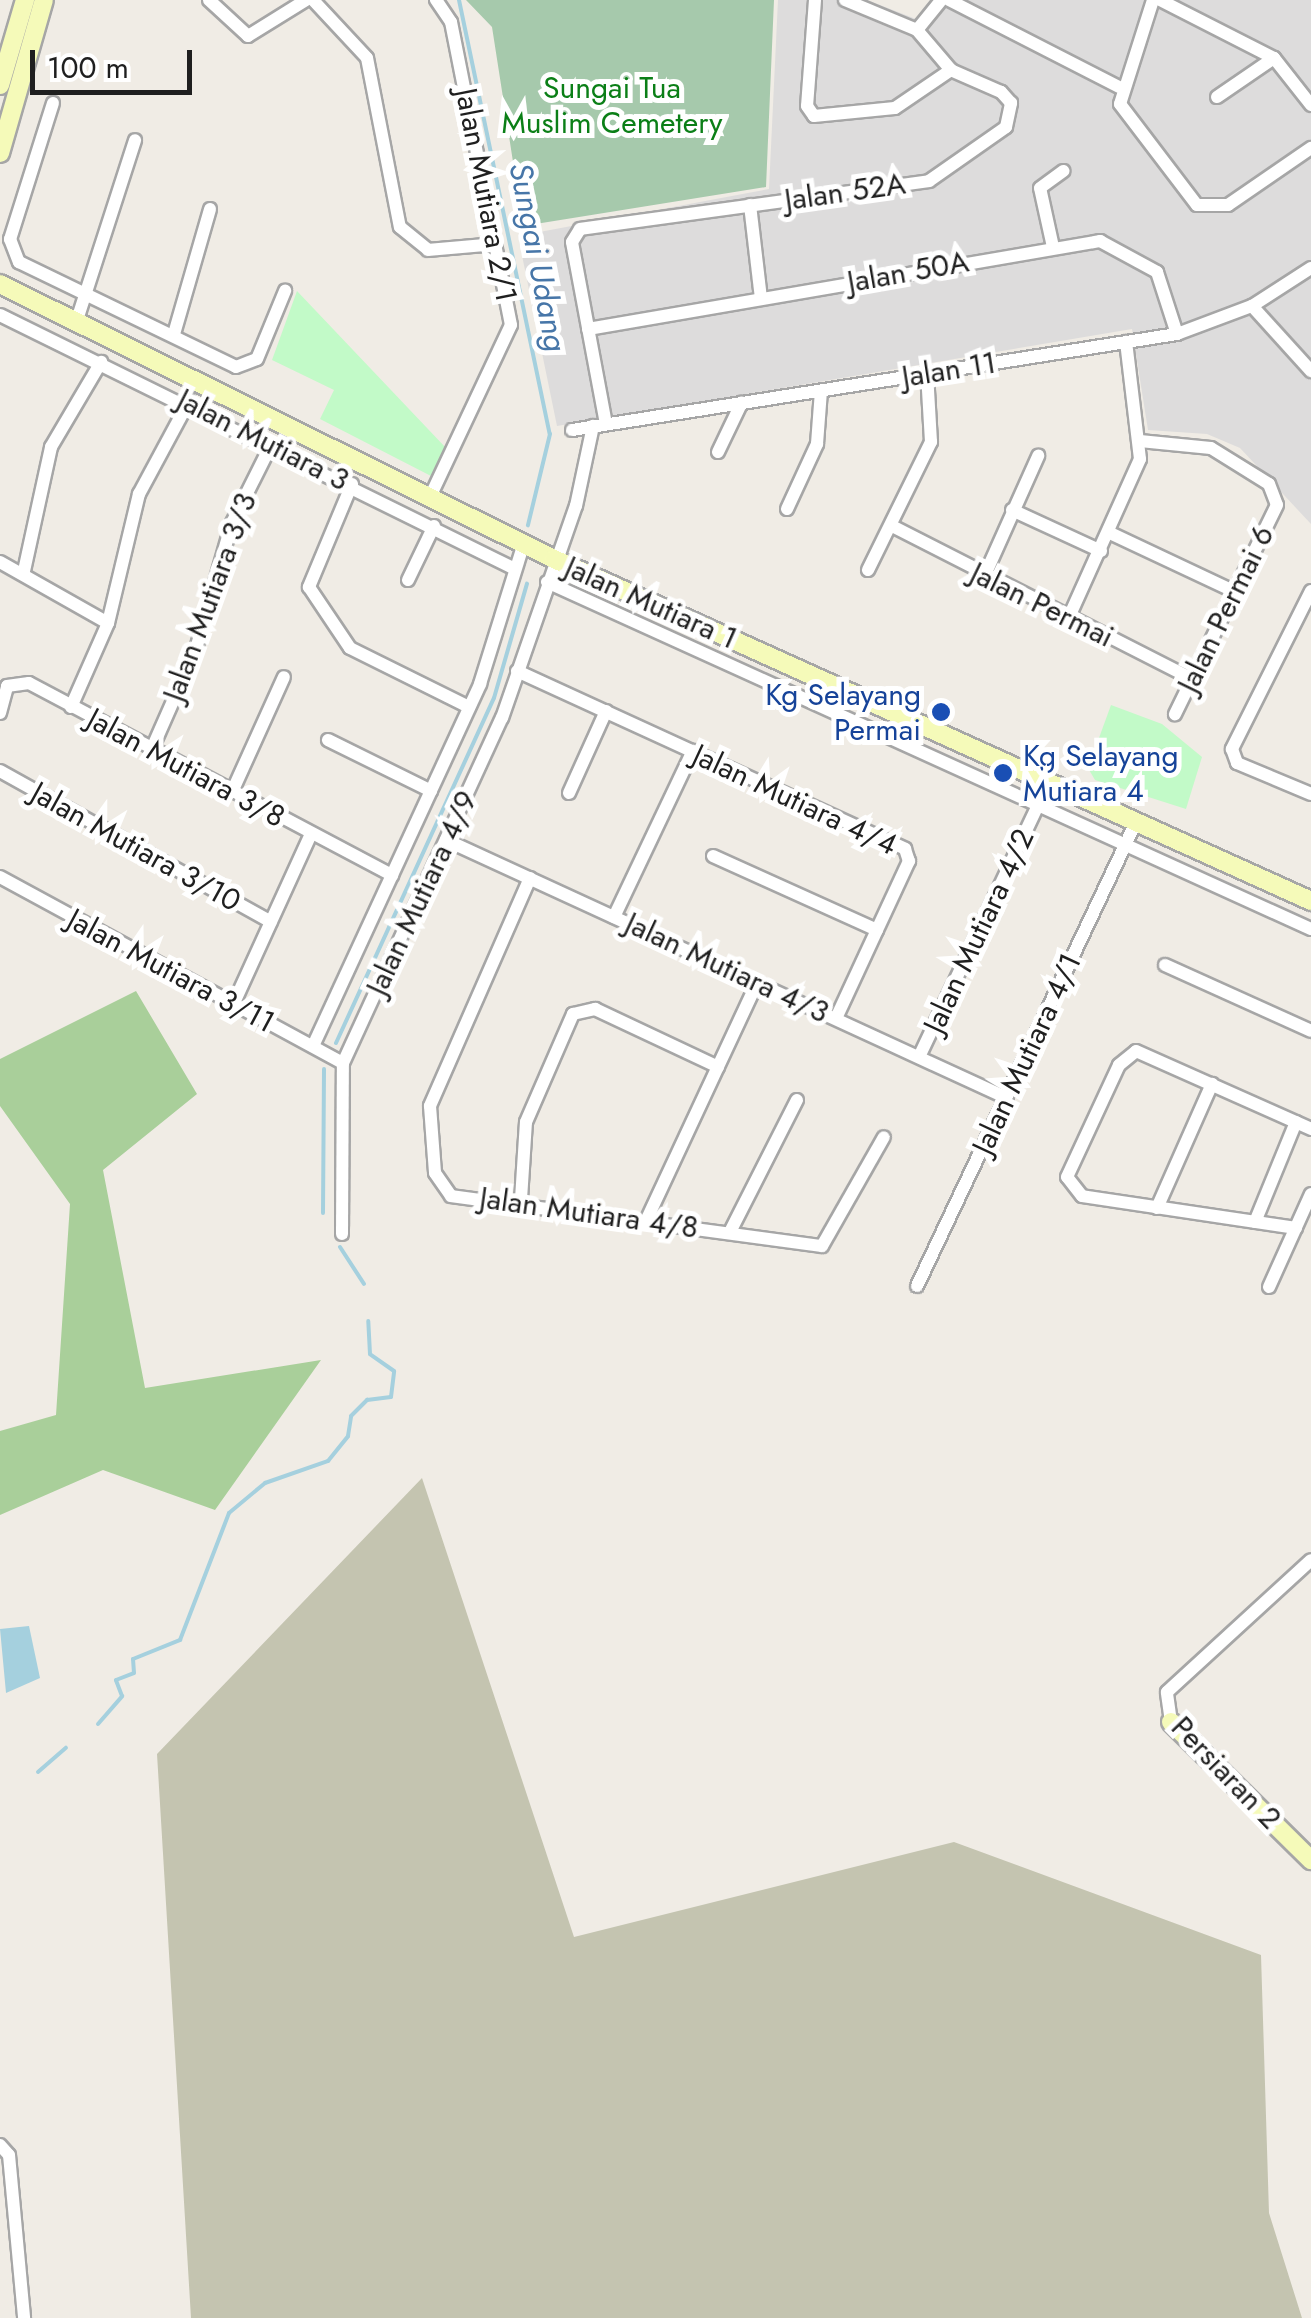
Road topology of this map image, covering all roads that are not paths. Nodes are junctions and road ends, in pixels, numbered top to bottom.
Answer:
1 (25, 0) edge
2 (44, 0) edge
3 (209, 0) edge
4 (310, 0) edge
5 (436, 0) edge
6 (815, 0) edge
7 (844, 0) edge
8 (941, 0) edge
9 (949, 0) edge
10 (1156, 0) edge
11 (917, 30) junction
12 (1274, 58) junction
13 (951, 70) junction
14 (0, 85) edge
15 (1119, 87) junction
16 (1217, 98) dead end
17 (53, 103) dead end
18 (1311, 106) edge
19 (135, 140) dead end
20 (1311, 148) edge
21 (0, 153) edge
22 (1063, 171) dead end
23 (750, 205) junction
24 (210, 209) dead end
25 (496, 244) junction
26 (1053, 247) junction
27 (1311, 268) edge
28 (0, 284) edge
29 (285, 291) dead end
30 (88, 293) junction
31 (761, 298) junction
32 (1252, 306) junction
33 (4, 316) edge
34 (77, 320) junction
35 (588, 328) junction
36 (174, 334) junction
37 (1177, 334) junction
38 (1126, 342) junction
39 (101, 362) junction
40 (1311, 371) edge
41 (928, 373) junction
42 (822, 390) junction
43 (189, 401) junction
44 (742, 402) junction
45 (600, 425) junction
46 (572, 430) dead end
47 (1140, 441) junction
48 (271, 445) junction
49 (718, 452) dead end
50 (1038, 456) dead end
51 (352, 484) junction
52 (430, 497) junction
53 (787, 509) dead end
54 (1012, 510) junction
55 (434, 526) junction
56 (896, 528) junction
57 (1110, 533) junction
58 (524, 543) junction
59 (1101, 551) junction
60 (554, 559) junction
61 (0, 562) edge
62 (515, 569) junction
63 (868, 570) dead end
64 (24, 571) junction
65 (984, 577) junction
66 (408, 580) dead end
67 (547, 582) junction
68 (1233, 591) junction
69 (1311, 591) edge
70 (1069, 617) junction
71 (108, 623) junction
72 (518, 671) junction
73 (284, 677) dead end
74 (1192, 678) junction
75 (71, 707) junction
76 (470, 707) junction
77 (0, 712) edge
78 (606, 712) junction
79 (1175, 714) dead end
80 (328, 740) dead end
81 (151, 750) junction
82 (692, 751) junction
83 (0, 772) edge
84 (431, 790) junction
85 (232, 792) junction
86 (569, 793) dead end
87 (1311, 794) edge
88 (1038, 805) junction
89 (1136, 822) junction
90 (311, 834) junction
91 (446, 840) junction
92 (1125, 846) junction
93 (713, 856) dead end
94 (392, 875) junction
95 (0, 877) edge
96 (530, 878) junction
97 (1311, 901) edge
98 (614, 917) junction
99 (271, 922) junction
100 (1311, 929) edge
101 (877, 930) junction
102 (1165, 965) dead end
103 (757, 982) junction
104 (233, 1005) junction
105 (836, 1018) junction
106 (1311, 1031) edge
107 (313, 1046) junction
108 (919, 1057) junction
109 (343, 1063) junction
110 (718, 1067) junction
111 (1212, 1084) junction
112 (1007, 1098) junction
113 (797, 1100) dead end
114 (1296, 1122) junction
115 (1311, 1129) edge
116 (884, 1137) dead end
117 (1311, 1194) edge
118 (521, 1199) junction
119 (1157, 1208) junction
120 (646, 1221) junction
121 (1254, 1222) junction
122 (1296, 1228) junction
123 (730, 1232) junction
124 (342, 1234) dead end
125 (917, 1286) dead end
126 (1269, 1287) dead end
127 (1311, 1560) edge
128 (1171, 1722) joint
129 (1311, 1860) edge
130 (0, 2144) edge
131 (24, 2318) edge

1 - 14 street
2 - 21 street
3 - 4 street
4 - 25 street
5 - 25 street, Jalan Mutiara 2/1
6 - 13 street
7 - 11 street, Jalan 52A
8 - 11 street
9 - 15 street
10 - 12 street
10 - 15 street
11 - 13 street, Jalan 52A
12 - 16 street
12 - 18 street
13 - 23 street, Jalan 52A
15 - 20 street
17 - 30 street
19 - 30 street
22 - 26 street
23 - 31 street
23 - 35 street, Jalan 52A
24 - 36 street
25 - 52 street, Jalan Mutiara 2/1
26 - 31 street, Jalan 50A
26 - 37 street, Jalan 50A
27 - 32 street, Jalan 11
28 - 34 street, Jalan Mutiara 1
29 - 36 street
30 - 34 street
30 - 36 street
31 - 35 street, Jalan 50A
32 - 37 street, Jalan 11
32 - 40 street
33 - 39 street, Jalan Mutiara 3
34 - 52 street, Jalan Mutiara 1
35 - 45 street
37 - 38 street, Jalan 11
38 - 41 street, Jalan 11
38 - 47 street
39 - 43 street, Jalan Mutiara 3
39 - 64 street
41 - 42 street, Jalan 11
41 - 56 street
42 - 44 street, Jalan 11
42 - 53 street
43 - 48 street, Jalan Mutiara 3
43 - 71 street
44 - 45 street, Jalan 11
44 - 49 street
45 - 46 street, Jalan 11
45 - 60 street, Jalan Mutiara 4/9
47 - 57 street
47 - 68 street, Jalan Permai 6
48 - 51 street, Jalan Mutiara 3
48 - 81 street, Jalan Mutiara 3/3
50 - 54 street
51 - 55 street, Jalan Mutiara 3
51 - 76 street
52 - 58 street, Jalan Mutiara 1
54 - 59 street
54 - 65 street
55 - 62 street, Jalan Mutiara 3
55 - 66 street
56 - 63 street
56 - 65 street, Jalan Permai
57 - 59 street
57 - 68 street
58 - 60 street, Jalan Mutiara 1
58 - 62 street
59 - 70 street
60 - 67 street, Jalan Mutiara 4/9
60 - 89 street, Jalan Mutiara 1
61 - 64 street
62 - 76 street
64 - 71 street
65 - 70 street, Jalan Permai
67 - 72 street, Jalan Mutiara 4/9
67 - 88 street
68 - 74 street, Jalan Permai 6
69 - 87 street
70 - 74 street, Jalan Permai
71 - 75 street
72 - 78 street, Jalan Mutiara 4/4
72 - 91 street, Jalan Mutiara 4/9
73 - 85 street
74 - 79 street, Jalan Permai 6
75 - 77 street, Jalan Mutiara 3/8
75 - 81 street, Jalan Mutiara 3/8
76 - 84 street
78 - 82 street, Jalan Mutiara 4/4
78 - 86 street
80 - 84 street
81 - 85 street, Jalan Mutiara 3/8
82 - 98 street
82 - 101 street, Jalan Mutiara 4/4
83 - 99 street, Jalan Mutiara 3/10
84 - 94 street
85 - 90 street, Jalan Mutiara 3/8
88 - 92 street
88 - 108 street, Jalan Mutiara 4/2
89 - 92 street, Jalan Mutiara 4/1
89 - 97 street, Jalan Mutiara 1
90 - 94 street, Jalan Mutiara 3/8
90 - 99 street
91 - 96 street, Jalan Mutiara 4/3
91 - 109 street, Jalan Mutiara 4/9
92 - 100 street
92 - 112 street, Jalan Mutiara 4/1
93 - 101 street
94 - 107 street
95 - 104 street, Jalan Mutiara 3/11
96 - 98 street, Jalan Mutiara 4/3
96 - 118 street, Jalan Mutiara 4/8
98 - 103 street, Jalan Mutiara 4/3
99 - 104 street
101 - 105 street, Jalan Mutiara 4/4
102 - 106 street
103 - 105 street, Jalan Mutiara 4/3
103 - 110 street
104 - 107 street, Jalan Mutiara 3/11
105 - 108 street, Jalan Mutiara 4/3
107 - 109 street, Jalan Mutiara 3/11
108 - 112 street, Jalan Mutiara 4/3
109 - 124 street, Jalan Mutiara 4/9
110 - 118 street
110 - 120 street
111 - 114 street
111 - 119 street
111 - 119 street
112 - 125 street, Jalan Mutiara 4/1
113 - 123 street
114 - 115 street
114 - 121 street
116 - 123 street, Jalan Mutiara 4/8
117 - 122 street
118 - 120 street, Jalan Mutiara 4/8
119 - 121 street
120 - 123 street, Jalan Mutiara 4/8
121 - 122 street
122 - 126 street
127 - 128 street, Persiaran 2
128 - 129 street, Persiaran 2
130 - 131 street

